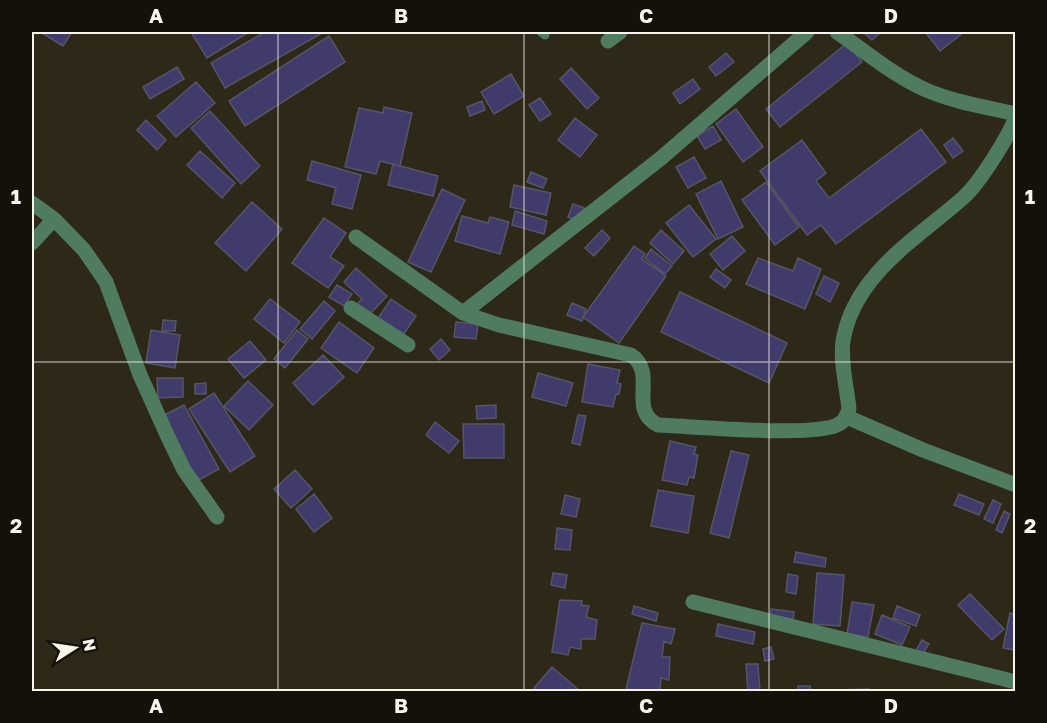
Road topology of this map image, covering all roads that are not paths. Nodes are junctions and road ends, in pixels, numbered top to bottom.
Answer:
1 (807, 32) edge
2 (837, 32) edge
3 (1016, 116) edge
4 (32, 203) edge
5 (54, 219) junction
6 (356, 237) dead end
7 (32, 243) edge
8 (351, 308) dead end
9 (463, 313) junction
10 (408, 345) dead end
11 (847, 417) junction
12 (1016, 485) edge
13 (217, 517) dead end
14 (693, 602) dead end
15 (1016, 682) edge

1 - 9 street
2 - 3 street
3 - 11 street
4 - 5 street
5 - 7 street
5 - 13 street
6 - 9 street
8 - 10 street
9 - 11 street
11 - 12 street
14 - 15 street

